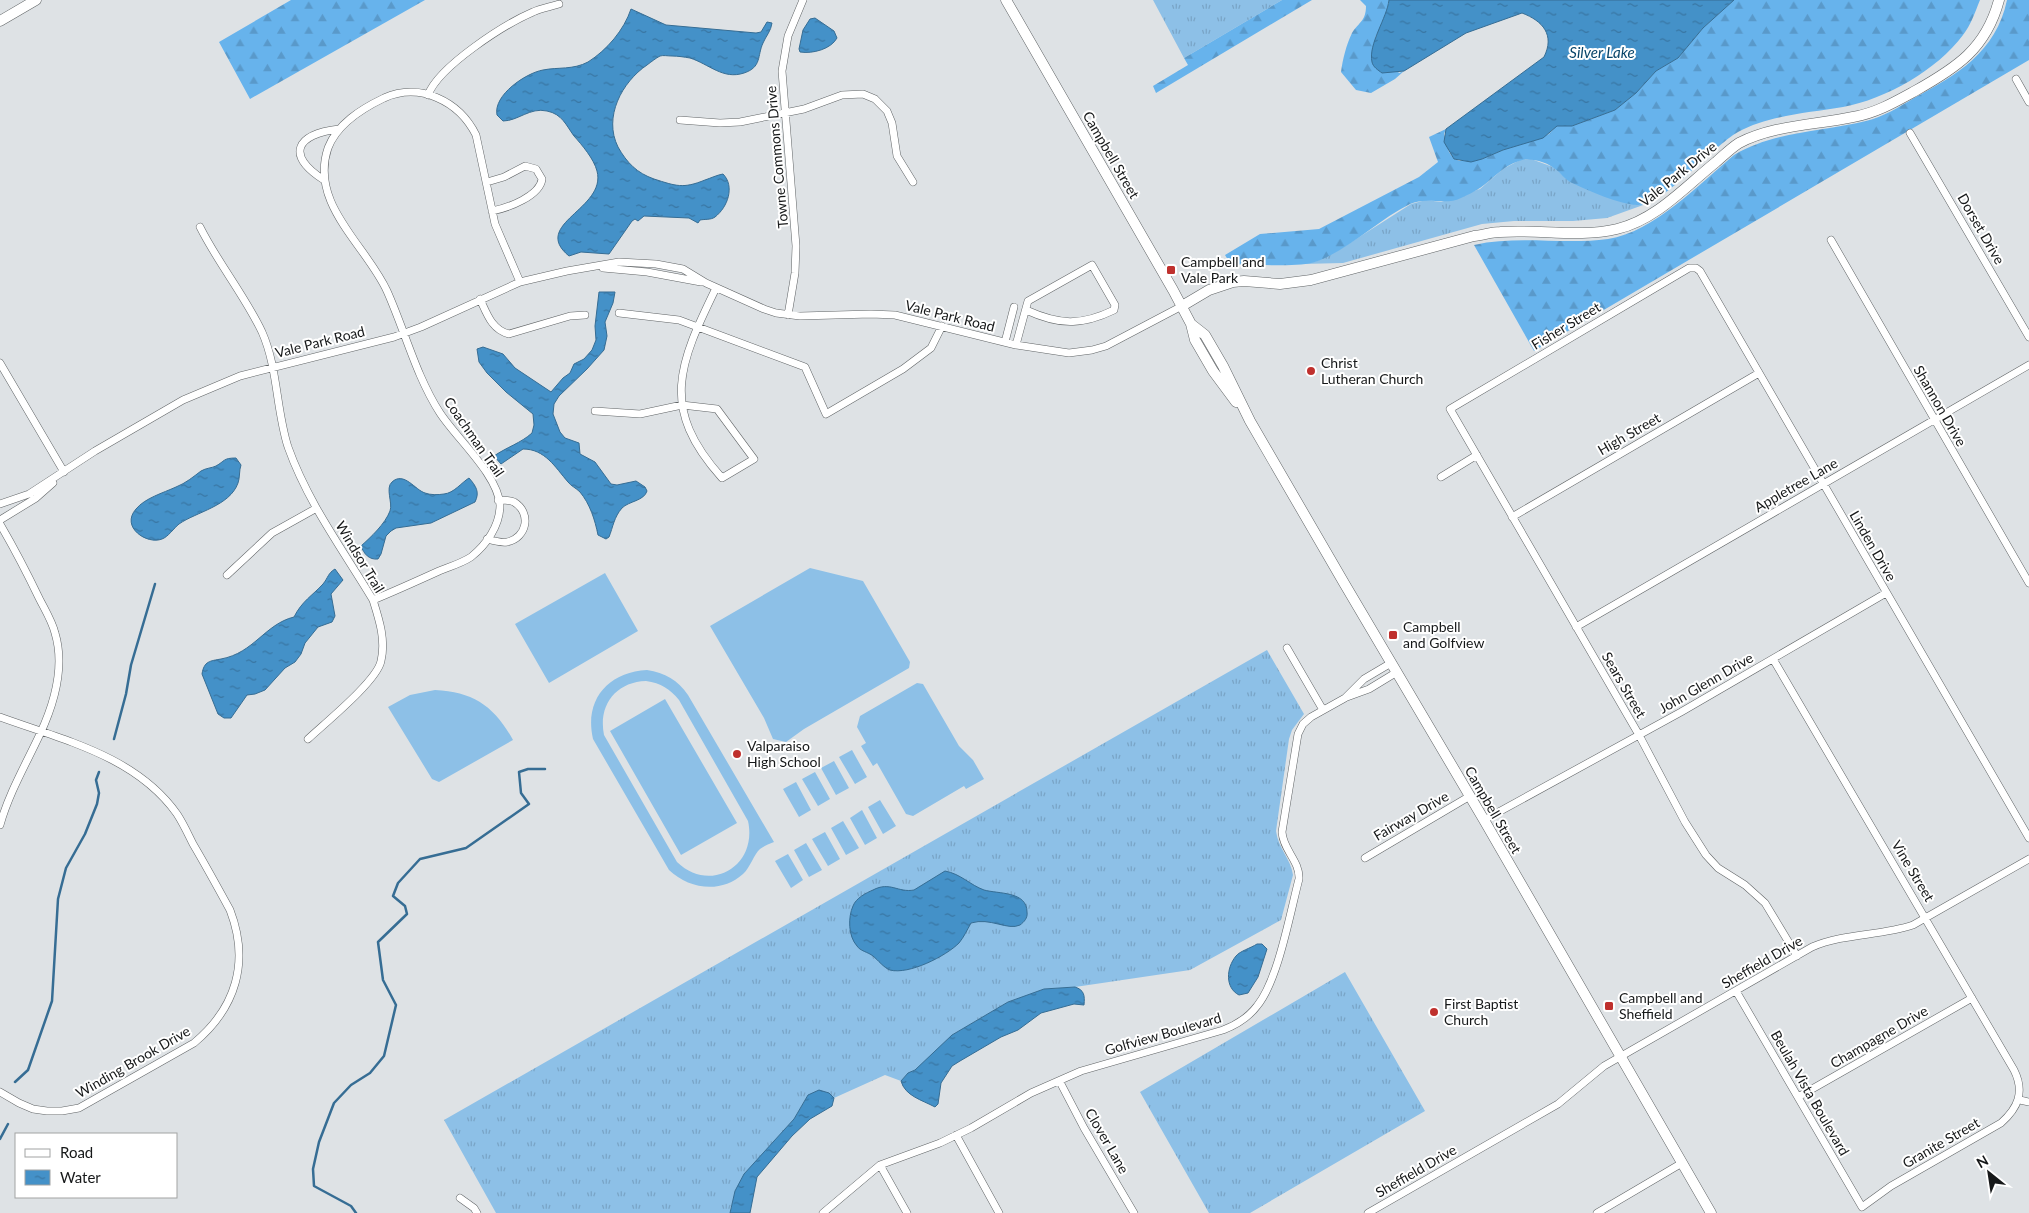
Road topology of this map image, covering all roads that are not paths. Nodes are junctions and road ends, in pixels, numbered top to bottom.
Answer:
1 (36, 0) edge
2 (1006, 0) edge
3 (1998, 0) edge
4 (800, 1) edge
5 (559, 4) dead end
6 (0, 21) edge
7 (2016, 80) dead end
8 (428, 94) junction
9 (2029, 102) edge
10 (785, 113) junction
11 (680, 120) dead end
12 (339, 129) junction
13 (1910, 133) dead end
14 (324, 180) junction
15 (487, 182) junction
16 (913, 182) dead end
17 (492, 211) junction
18 (200, 227) dead end
19 (1831, 240) dead end
20 (1696, 268) joint
21 (520, 282) junction
22 (716, 288) junction
23 (480, 299) junction
24 (1182, 306) junction
25 (1014, 307) dead end
26 (1026, 310) junction
27 (619, 313) dead end
28 (585, 315) dead end
29 (788, 315) junction
30 (942, 326) junction
31 (698, 328) junction
32 (404, 334) junction
33 (2029, 337) edge
34 (1005, 342) junction
35 (1016, 345) junction
36 (0, 363) edge
37 (2029, 365) edge
38 (271, 368) junction
39 (1759, 373) junction
40 (682, 405) junction
41 (1450, 409) joint
42 (595, 411) dead end
43 (1934, 420) junction
44 (1477, 455) junction
45 (64, 472) junction
46 (1441, 477) dead end
47 (1823, 484) junction
48 (498, 500) junction
49 (0, 504) edge
50 (316, 509) junction
51 (1512, 517) junction
52 (0, 522) edge
53 (488, 540) junction
54 (227, 574) dead end
55 (2029, 583) edge
56 (1886, 594) junction
57 (373, 600) junction
58 (1576, 627) junction
59 (1287, 648) dead end
60 (1773, 659) junction
61 (1391, 663) junction
62 (1397, 672) junction
63 (1344, 698) junction
64 (1323, 710) junction
65 (0, 717) edge
66 (41, 732) junction
67 (1639, 735) junction
68 (308, 739) dead end
69 (1470, 796) junction
70 (1484, 820) junction
71 (0, 825) edge
72 (2029, 838) edge
73 (1365, 858) dead end
74 (2029, 860) edge
75 (1927, 918) junction
76 (1797, 956) junction
77 (1736, 991) junction
78 (1972, 998) junction
79 (1621, 1057) junction
80 (1060, 1082) junction
81 (0, 1092) edge
82 (1798, 1097) junction
83 (2020, 1100) junction
84 (2029, 1102) edge
85 (956, 1135) junction
86 (1682, 1164) junction
87 (880, 1165) junction
88 (460, 1198) dead end
89 (1862, 1207) joint
90 (477, 1213) edge
91 (823, 1213) edge
92 (907, 1213) edge
93 (999, 1213) edge
94 (1134, 1213) edge
95 (1368, 1213) edge
96 (1597, 1213) edge
97 (1711, 1213) edge

1 - 6 main road
2 - 24 main road, Campbell Street
3 - 24 main road, Vale Park Drive
4 - 10 street, Towne Commons Drive
5 - 8 street
7 - 9 street
8 - 12 street
8 - 15 street
10 - 11 street
10 - 16 street
10 - 29 street, Towne Commons Drive
12 - 14 street
12 - 14 street
13 - 33 street, Dorset Drive
14 - 32 street, Coachman Trail
15 - 17 street
15 - 17 street
17 - 21 street
18 - 38 street, Windsor Trail
19 - 43 street, Shannon Drive
20 - 39 street, Linden Drive
20 - 41 street, Fisher Street
21 - 22 street, Vale Park Road
21 - 23 street, Vale Park Road
22 - 29 street, Vale Park Road
22 - 31 street
23 - 28 street
23 - 32 street, Vale Park Road
24 - 35 street, Vale Park Road
24 - 61 main road, Campbell Street
25 - 34 street
26 - 26 street
26 - 35 street
27 - 31 street
29 - 30 street, Vale Park Road
30 - 31 street
30 - 34 street, Vale Park Road
31 - 40 street
32 - 38 street, Vale Park Road
32 - 48 street, Coachman Trail
34 - 35 street, Vale Park Road
36 - 45 street
37 - 43 street, Appletree Lane
38 - 45 street, Vale Park Road
38 - 50 street, Windsor Trail
39 - 47 street, Linden Drive
39 - 51 street, High Street
40 - 40 street
40 - 42 street
41 - 44 street, Sears Street
43 - 47 street, Appletree Lane
43 - 55 street, Shannon Drive
44 - 46 street
44 - 51 street, Sears Street
45 - 49 street, Vale Park Road
45 - 52 street, Vale Park Road
47 - 56 street, Linden Drive
47 - 58 street, Appletree Lane
48 - 53 street, Coachman Trail
48 - 53 street, Coachman Trail
50 - 54 street
50 - 57 street, Windsor Trail
51 - 58 street, Sears Street
52 - 66 street
53 - 57 street, Coachman Trail
56 - 60 street, John Glenn Drive
56 - 72 street, Linden Drive
57 - 68 street, Windsor Trail
58 - 67 street, Sears Street
59 - 64 street
60 - 67 street, John Glenn Drive
60 - 75 street, Vine Street
61 - 62 main road, Campbell Street
61 - 63 street, Golfview Boulevard
62 - 63 street
62 - 69 main road, Campbell Street
63 - 64 street, Golfview Boulevard
64 - 80 street, Golfview Boulevard
65 - 66 street, Winding Brook Drive
66 - 71 street
66 - 81 street, Winding Brook Drive
67 - 70 street, John Glenn Drive
67 - 76 street, Sears Street
69 - 70 main road, Campbell Street
69 - 73 street, Fairway Drive
70 - 79 main road, Campbell Street
74 - 75 street, Sheffield Drive
75 - 76 street, Sheffield Drive
75 - 78 street, Vine Street
76 - 77 street, Sheffield Drive
77 - 79 street, Sheffield Drive
77 - 82 street, Beulah Vista Boulevard
78 - 82 street, Champagne Drive
78 - 83 street, Vine Street
79 - 86 main road, Campbell Street
79 - 95 street, Sheffield Drive
80 - 85 street, Golfview Boulevard
80 - 94 street, Clover Lane
82 - 89 street, Beulah Vista Boulevard
83 - 84 street
83 - 89 street, Granite Street
85 - 87 street, Golfview Boulevard
85 - 93 street
86 - 96 street
86 - 97 main road, Campbell Street
87 - 91 street, Golfview Boulevard
87 - 92 street
88 - 90 street

